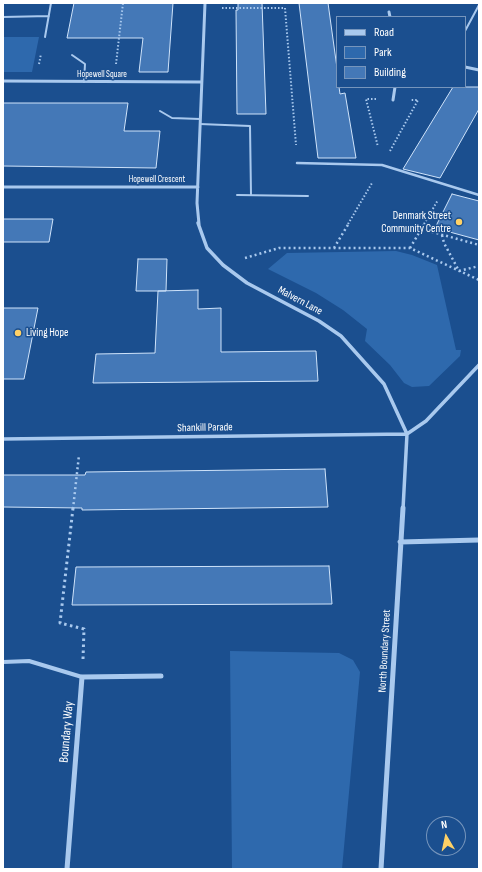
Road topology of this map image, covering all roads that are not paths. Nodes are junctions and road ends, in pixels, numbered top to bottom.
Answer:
1 (51, 3) edge
2 (205, 3) edge
3 (479, 5) edge
4 (388, 12) dead end
5 (49, 16) junction
6 (390, 16) edge
7 (3, 17) edge
8 (466, 29) edge
9 (45, 37) road end
10 (72, 55) dead end
11 (466, 67) edge
12 (479, 70) edge
13 (3, 81) edge
14 (84, 82) junction
15 (201, 82) junction
16 (395, 88) edge
17 (393, 100) road end
18 (160, 111) dead end
19 (200, 119) junction
20 (200, 124) junction
21 (297, 163) road end
22 (3, 187) edge
23 (198, 187) junction
24 (479, 194) edge
25 (237, 195) dead end
26 (251, 195) junction
27 (308, 196) dead end
28 (479, 365) edge
29 (407, 434) junction
30 (3, 439) edge
31 (479, 540) edge
32 (400, 542) junction
33 (3, 662) edge
34 (161, 676) dead end
35 (82, 677) junction
36 (67, 869) edge
37 (381, 869) edge

1 - 5 lane
2 - 15 street, Hopewell Crescent
3 - 8 lane
4 - 6 street
5 - 7 lane
5 - 9 lane
10 - 14 lane
11 - 12 street
13 - 14 street, Hopewell Square
14 - 15 street, Hopewell Square
15 - 19 street, Hopewell Crescent
16 - 17 street
18 - 19 lane
19 - 20 street, Hopewell Crescent
20 - 23 street, Hopewell Crescent
20 - 26 lane
21 - 24 street
22 - 23 street, Hopewell Crescent
23 - 29 street, Malvern Lane
25 - 26 lane
26 - 27 lane
28 - 29 street
29 - 30 street, Shankill Parade
29 - 32 street, North Boundary Street
31 - 32 street
32 - 37 street, North Boundary Street
33 - 35 street
34 - 35 street
35 - 36 street, Boundary Way

